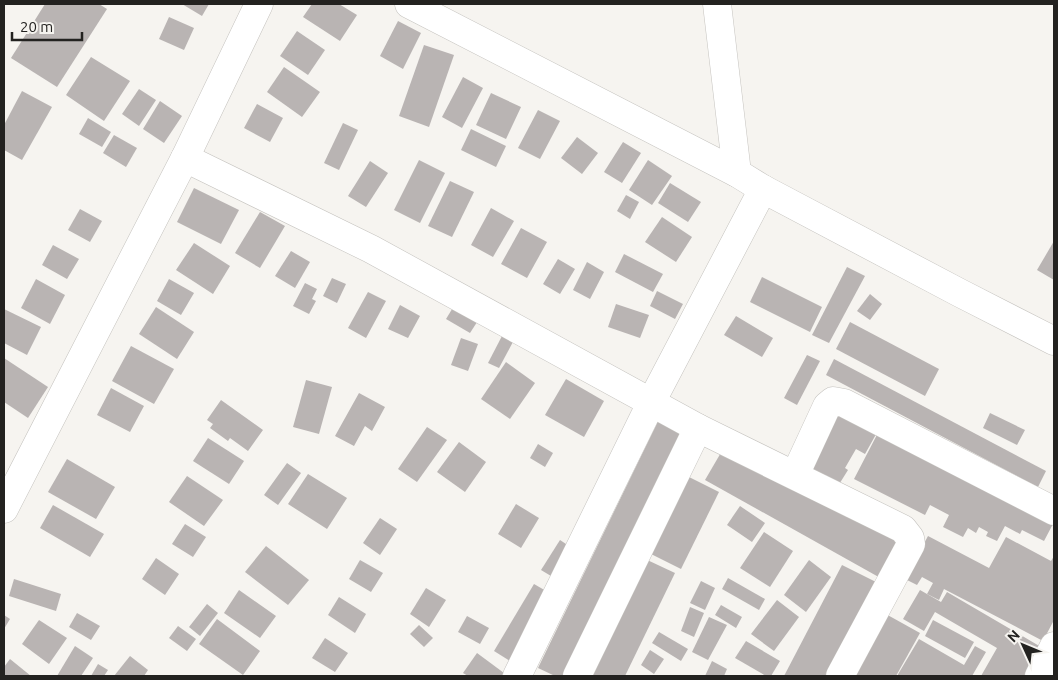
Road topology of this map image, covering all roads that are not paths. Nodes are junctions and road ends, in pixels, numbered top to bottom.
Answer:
1 (260, 4) edge
2 (409, 4) edge
3 (718, 4) edge
4 (185, 158) junction
5 (737, 173) junction
6 (763, 189) junction
7 (1054, 341) edge
8 (651, 402) junction
9 (698, 428) junction
10 (795, 475) junction
11 (4, 509) edge
12 (1054, 512) edge
13 (1054, 646) edge
14 (517, 676) edge
15 (577, 676) edge
16 (840, 676) edge
17 (1039, 676) edge

1 - 4 street
2 - 5 street
3 - 5 street
4 - 8 street
4 - 11 street
5 - 6 street
6 - 7 street
6 - 8 street
8 - 9 street
8 - 14 street
9 - 10 street
9 - 15 street
10 - 12 street
10 - 16 street
13 - 17 street

